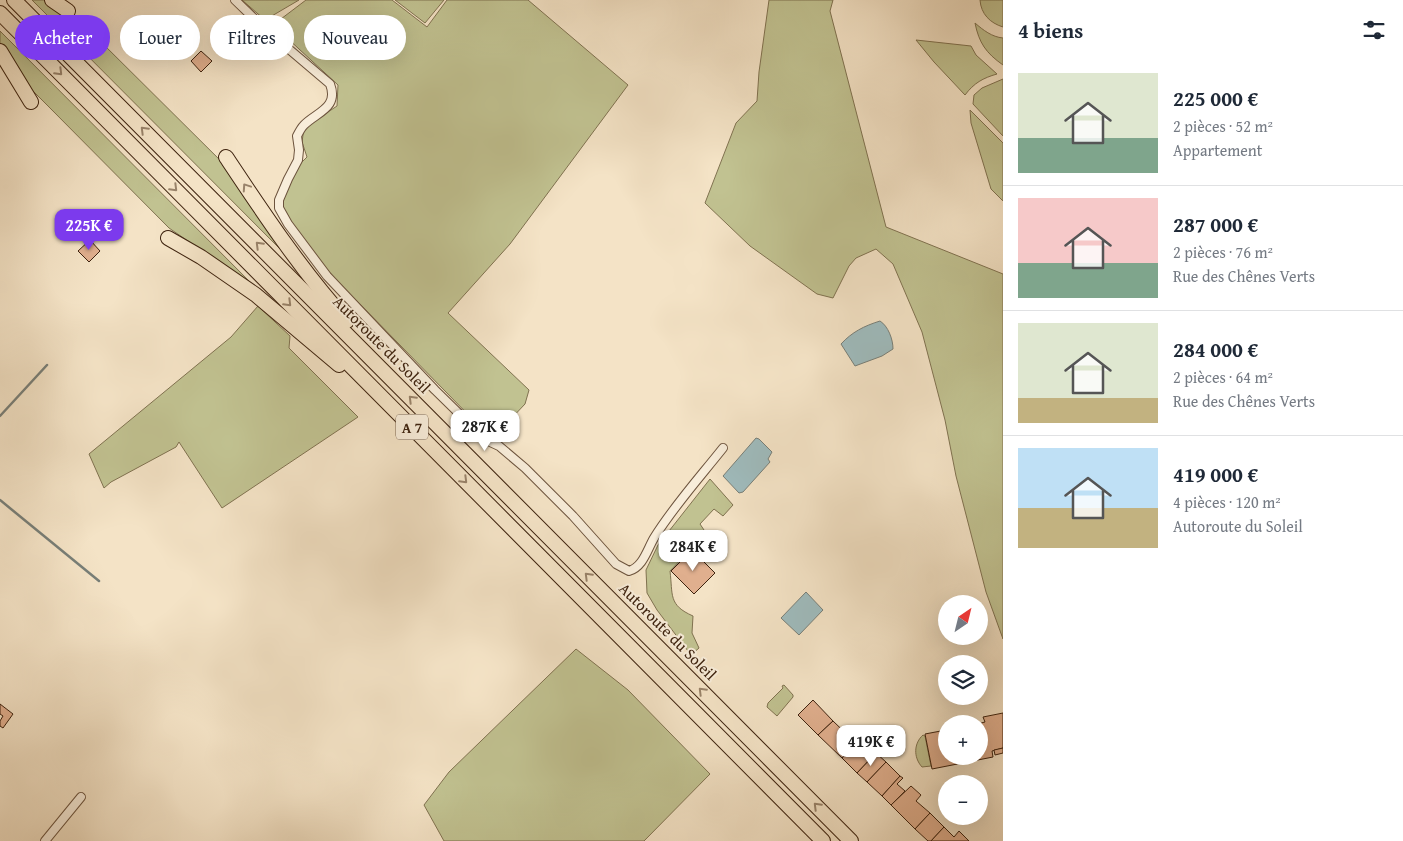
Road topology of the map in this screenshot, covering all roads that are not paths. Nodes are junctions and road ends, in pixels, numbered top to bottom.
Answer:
1 (14, 0) edge
2 (52, 0) edge
3 (235, 0) edge
4 (68, 11) dead end
5 (0, 13) edge
6 (0, 51) edge
7 (31, 102) dead end
8 (226, 157) dead end
9 (168, 238) dead end
10 (392, 379) junction
11 (377, 392) junction
12 (723, 448) dead end
13 (81, 796) dead end
14 (45, 841) edge
15 (823, 841) edge
16 (851, 841) edge

10 -> 1 highway, Autoroute du Soleil / A 7
2 - 4 highway
3 - 12 street
5 -> 11 highway, A 7
6 - 7 highway
10 -> 8 highway
9 - 11 highway
16 -> 10 highway, Autoroute du Soleil / A 7
11 -> 15 highway, A 7
13 - 14 street

